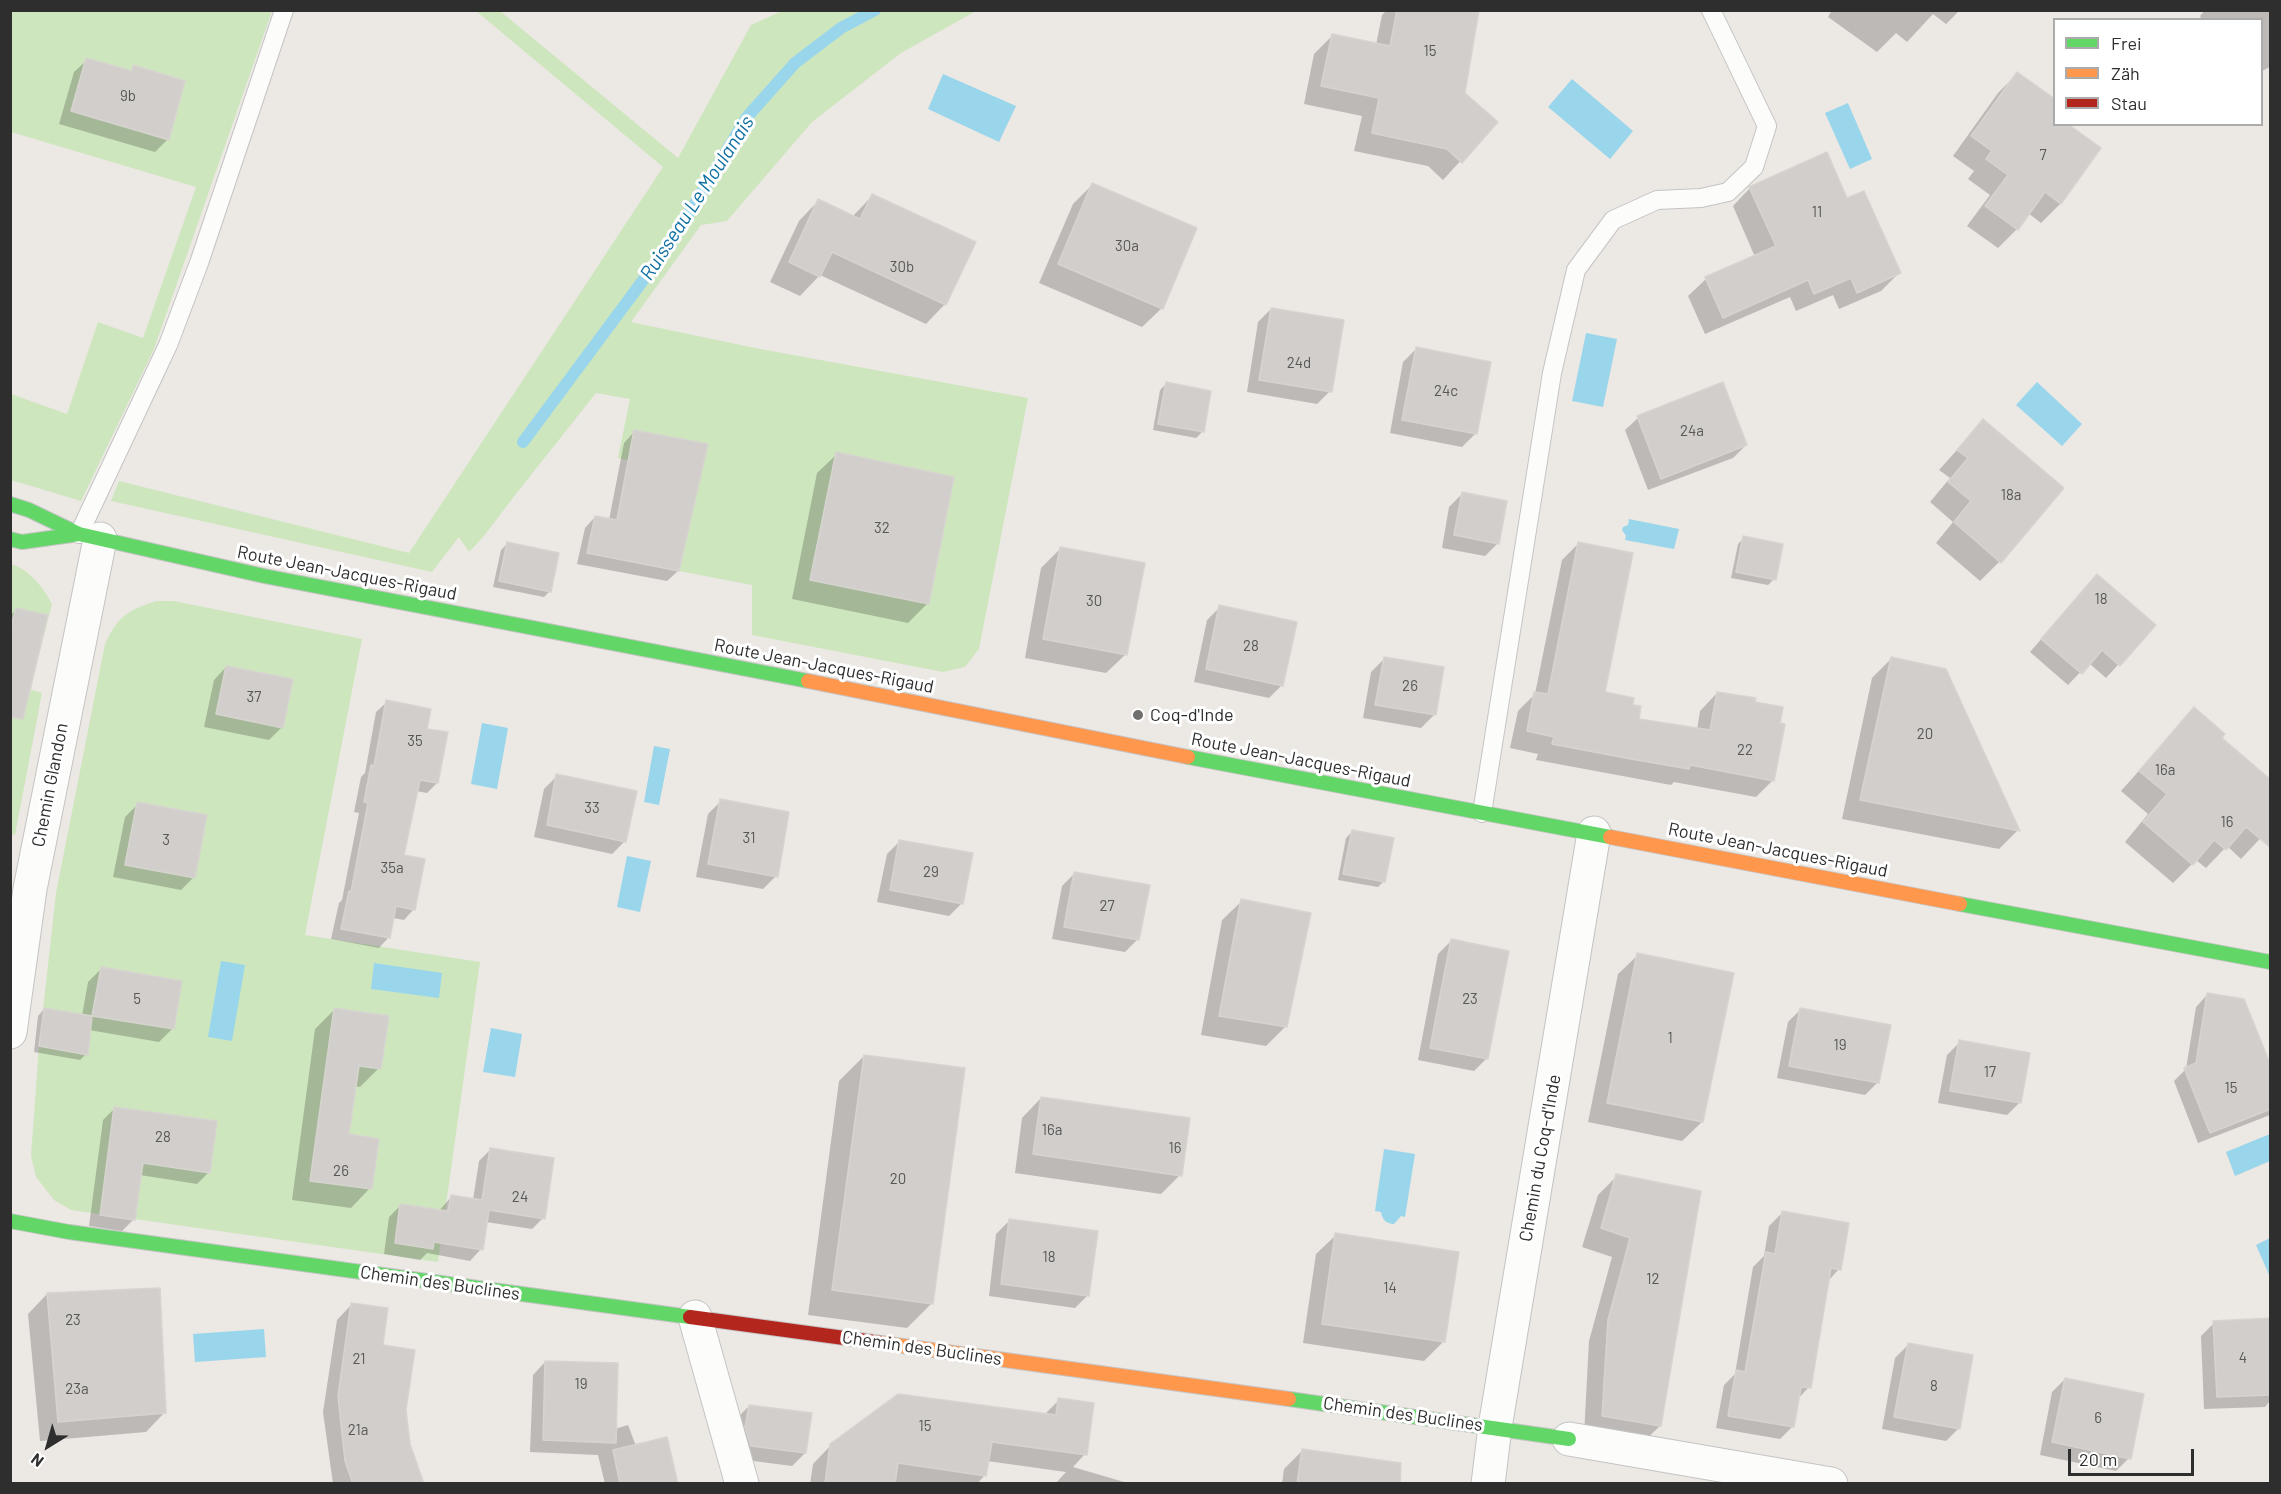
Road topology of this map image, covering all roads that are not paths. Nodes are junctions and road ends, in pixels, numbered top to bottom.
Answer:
1 (284, 10) edge
2 (1711, 10) edge
3 (10, 504) edge
4 (90, 536) junction
5 (10, 539) edge
6 (1482, 813) junction
7 (1594, 833) junction
8 (2271, 962) edge
9 (10, 1032) edge
10 (10, 1221) edge
11 (695, 1317) junction
12 (1495, 1427) junction
13 (1569, 1439) joint
14 (742, 1484) edge
15 (1488, 1484) edge
16 (1832, 1484) edge

1 - 4 lane
2 - 6 lane
3 - 4 street, Route Jean-Jacques-Rigaud
4 - 5 street, Route Jean-Jacques-Rigaud
4 - 6 street, Route Jean-Jacques-Rigaud
4 - 9 street, Chemin Glandon
6 - 7 street, Route Jean-Jacques-Rigaud
7 - 8 street, Route Jean-Jacques-Rigaud
7 - 12 street, Chemin du Coq-d'Inde
10 - 11 street, Chemin des Buclines
11 - 12 street, Chemin des Buclines
11 - 14 street
12 - 13 street, Chemin des Buclines
12 - 15 street, Chemin du Coq-d'Inde
13 - 16 street, Chemin des Buclines

